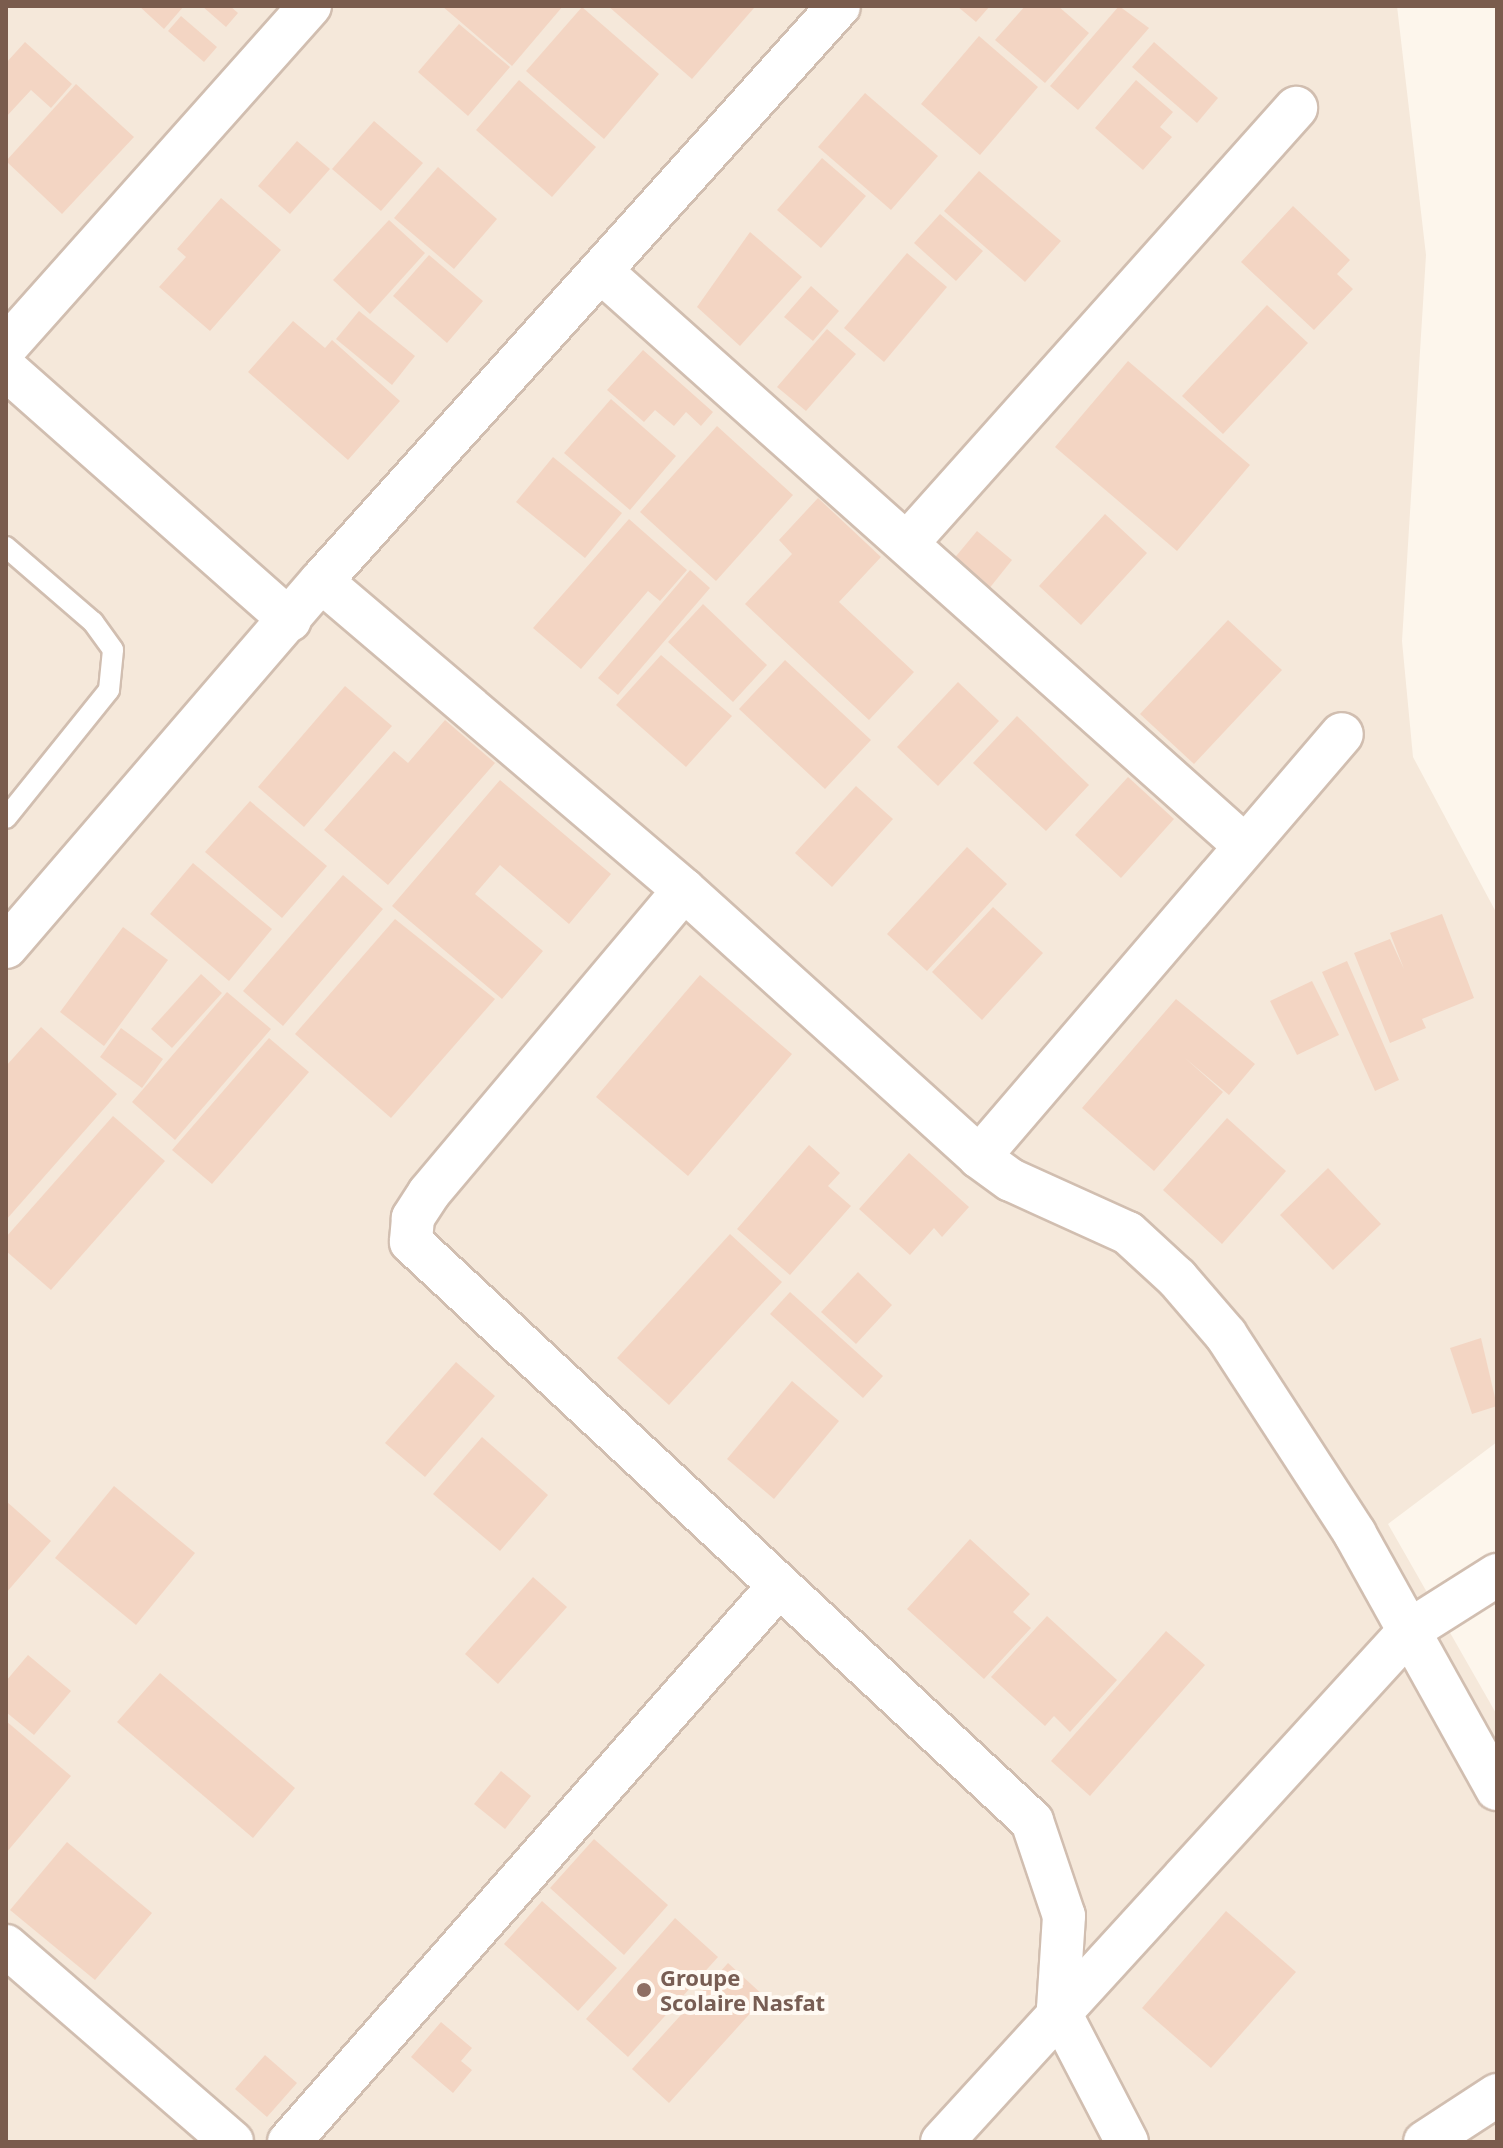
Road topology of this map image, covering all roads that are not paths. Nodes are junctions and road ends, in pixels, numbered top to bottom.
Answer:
1 (310, 6) edge
2 (839, 6) edge
3 (1296, 108) dead end
4 (604, 274) junction
5 (6, 347) edge
6 (6, 369) edge
7 (909, 541) junction
8 (6, 547) edge
9 (321, 581) junction
10 (290, 620) junction
11 (1342, 734) dead end
12 (6, 818) edge
13 (1245, 846) junction
14 (684, 890) junction
15 (6, 947) edge
16 (979, 1157) junction
17 (1497, 1575) edge
18 (778, 1587) junction
19 (1410, 1630) junction
20 (1497, 1789) edge
21 (6, 1946) edge
22 (1058, 2009) junction
23 (1497, 2095) edge
24 (232, 2142) edge
25 (289, 2142) edge
26 (942, 2142) edge
27 (1127, 2142) edge
28 (1425, 2142) edge

1 - 5 street
2 - 4 street
3 - 7 street
4 - 7 street
4 - 9 street
6 - 10 street
7 - 13 street
8 - 12 lane
9 - 10 street
9 - 14 street
10 - 15 street
11 - 13 street
13 - 16 street
14 - 16 street
14 - 18 street
16 - 19 street
17 - 19 street
18 - 22 street
18 - 25 street
19 - 20 street
19 - 22 street
21 - 24 street
22 - 26 street
22 - 27 street
23 - 28 street

